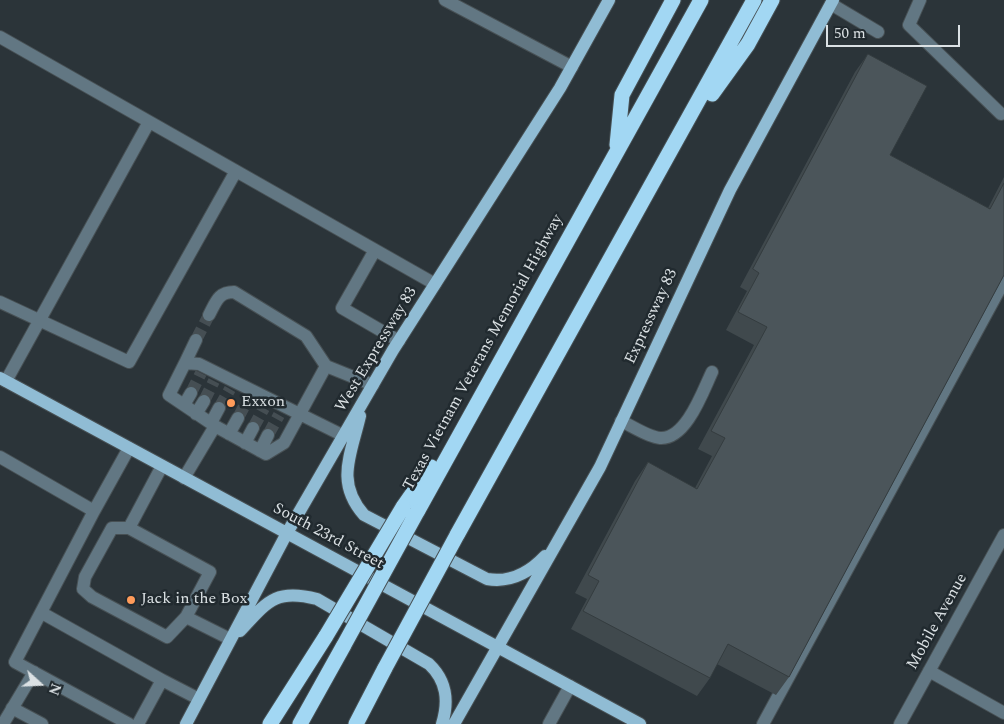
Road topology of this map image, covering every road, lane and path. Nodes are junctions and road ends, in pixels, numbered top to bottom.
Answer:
1 (446, 0) edge
2 (609, 0) edge
3 (673, 0) edge
4 (701, 0) edge
5 (754, 0) edge
6 (772, 0) edge
7 (920, 0) edge
8 (832, 2) edge
9 (878, 32) dead end
10 (0, 37) edge
11 (572, 67) junction
12 (1001, 114) dead end
13 (150, 122) junction
14 (616, 152) junction
15 (670, 155) junction
16 (236, 171) junction
17 (375, 250) junction
18 (1004, 282) edge
19 (435, 284) junction
20 (0, 302) edge
21 (209, 315) tunnel mouth
22 (40, 321) junction
23 (196, 340) tunnel mouth
24 (399, 341) junction
25 (185, 363) junction
26 (326, 366) junction
27 (712, 372) dead end
28 (3, 380) edge
29 (373, 385) junction
30 (191, 393) tunnel mouth
31 (204, 400) tunnel mouth
32 (363, 404) junction
33 (184, 405) junction
34 (220, 408) tunnel mouth
35 (196, 414) junction
36 (300, 415) junction
37 (238, 418) tunnel mouth
38 (621, 421) junction
39 (213, 425) junction
40 (254, 428) tunnel mouth
41 (229, 434) junction
42 (268, 435) tunnel mouth
43 (344, 436) junction
44 (245, 443) junction
45 (129, 448) junction
46 (260, 451) junction
47 (0, 457) edge
48 (162, 466) junction
49 (184, 478) junction
50 (410, 509) junction
51 (94, 511) junction
52 (128, 528) junction
53 (287, 533) junction
54 (1004, 535) edge
55 (558, 542) junction
56 (42, 613) junction
57 (186, 616) junction
58 (229, 642) junction
59 (499, 648) junction
60 (929, 671) junction
61 (34, 672) junction
62 (162, 680) junction
63 (570, 686) junction
64 (199, 699) junction
65 (12, 708) junction
66 (1004, 713) edge
67 (3, 724) edge
68 (42, 724) edge
69 (129, 724) edge
70 (138, 724) edge
71 (186, 724) edge
72 (270, 724) edge
73 (300, 724) edge
74 (356, 724) edge
75 (442, 724) edge
76 (454, 724) edge
77 (549, 724) edge
78 (640, 724) edge
79 (763, 724) edge
80 (900, 724) edge

1 - 11 street
2 - 11 main road, West Expressway 83
3 - 14 highway
4 - 14 highway, Texas Vietnam Veterans Memorial Highway
5 - 15 highway
6 - 15 highway
7 - 12 street
8 - 9 street
8 - 38 main road, Expressway 83
10 - 13 street
11 - 19 main road, West Expressway 83
13 - 16 street
13 - 22 street
14 - 50 highway, Texas Vietnam Veterans Memorial Highway
15 - 74 highway, bridge
16 - 17 street
16 - 22 street
17 - 19 street
17 - 24 street
18 - 79 street
19 - 24 main road, West Expressway 83
20 - 22 street
21 - 26 street
22 - 28 street
23 - 25 street
24 - 29 main road, West Expressway 83
25 - 33 street
25 - 36 street
26 - 29 street
26 - 36 street
27 - 38 street
28 - 45 main road, South 23rd Street
29 - 32 main road, West Expressway 83
30 - 33 street
31 - 35 street
32 - 43 main road, West Expressway 83
32 - 55 main road
33 - 35 street
34 - 39 street
35 - 39 street
36 - 43 street
36 - 46 street
37 - 41 street
38 - 55 main road, Expressway 83
39 - 41 street
39 - 49 street
40 - 44 street
41 - 44 street
42 - 46 street
43 - 53 main road, West Expressway 83
44 - 46 street
45 - 48 main road, South 23rd Street
45 - 51 street
47 - 51 street
48 - 49 main road, South 23rd Street
48 - 52 street
49 - 53 main road, South 23rd Street
50 - 72 highway, bridge
50 - 73 highway, Texas Vietnam Veterans Memorial Highway, bridge
51 - 56 street
52 - 57 street
52 - 57 street
53 - 58 main road, West Expressway 83
53 - 59 main road, South 23rd Street
54 - 60 street, Mobile Avenue
55 - 59 main road, Expressway 83
56 - 61 street
56 - 62 street
57 - 58 street
58 - 64 main road, West Expressway 83
58 - 75 main road
59 - 63 main road, South 23rd Street
59 - 76 main road, Expressway 83
60 - 66 street
60 - 80 street, Mobile Avenue
61 - 65 street
61 - 69 street
62 - 64 street
62 - 70 street
63 - 77 street
63 - 78 main road, South 23rd Street
64 - 71 main road, West Expressway 83
65 - 67 street
65 - 68 street

